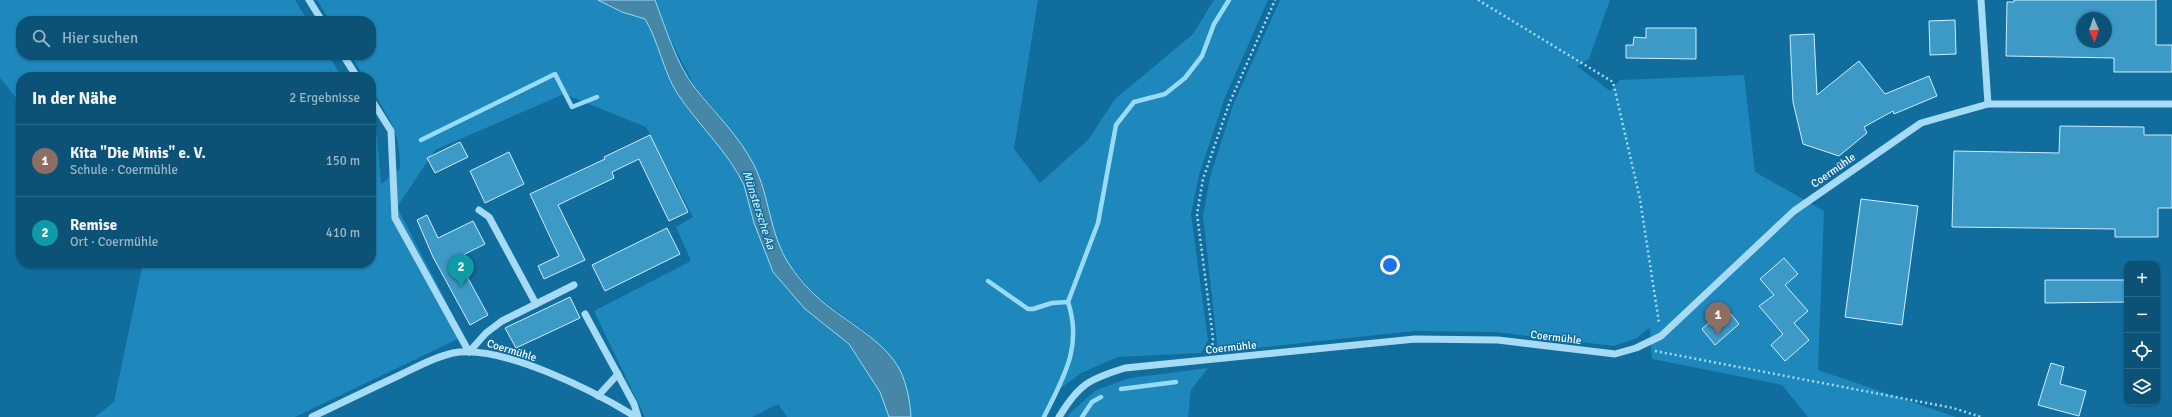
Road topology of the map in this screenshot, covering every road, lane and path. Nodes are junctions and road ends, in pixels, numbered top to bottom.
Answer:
1 (308, 0) edge
2 (1275, 0) edge
3 (1478, 0) edge
4 (1981, 0) edge
5 (319, 16) edge
6 (346, 60) edge
7 (354, 72) edge
8 (1988, 104) junction
9 (2172, 104) edge
10 (376, 107) edge
11 (479, 210) dead end
12 (574, 285) dead end
13 (536, 304) junction
14 (586, 314) dead end
15 (1661, 336) junction
16 (1636, 348) junction
17 (469, 352) junction
18 (1211, 360) junction
19 (618, 374) junction
20 (598, 396) junction
21 (312, 417) edge
22 (637, 417) edge
23 (1059, 417) edge
24 (1981, 417) edge

1 - 5 street
2 - 18 path
3 - 15 path
4 - 8 street
6 - 7 street
8 - 9 street, Coermühle
8 - 15 street, Coermühle
10 - 17 street
11 - 13 street
12 - 13 street
13 - 17 street
14 - 19 street
15 - 16 street, Coermühle
16 - 18 street, Coermühle
16 - 24 path
17 - 20 street, Coermühle
17 - 21 street, Coermühle
18 - 23 street, Coermühle
19 - 20 street
19 - 22 street
20 - 22 street, Coermühle

